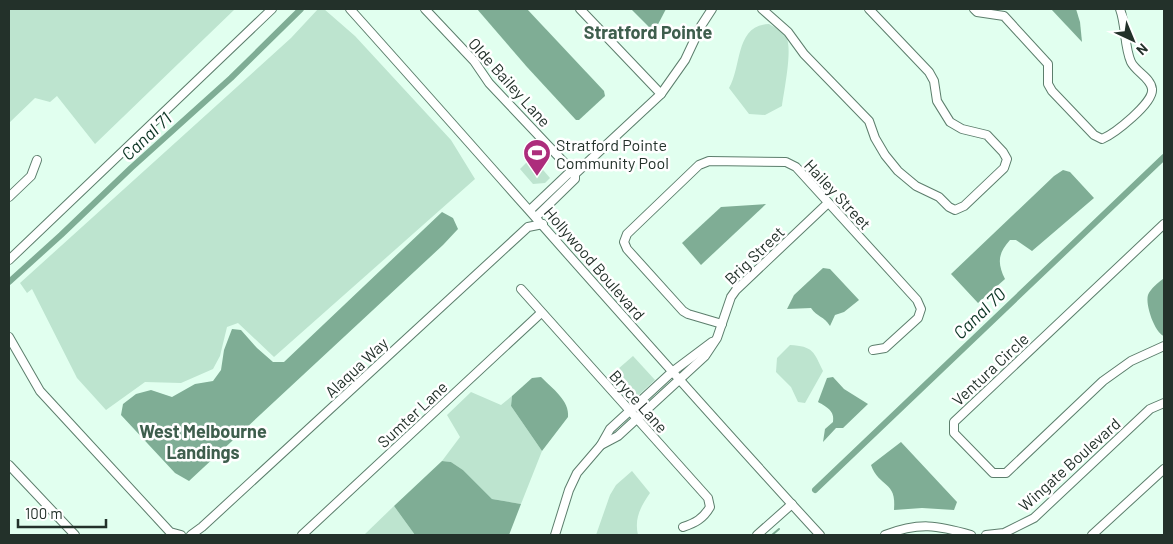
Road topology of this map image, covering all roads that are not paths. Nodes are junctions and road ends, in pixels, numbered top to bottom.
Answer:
1 (272, 9) edge
2 (350, 9) edge
3 (425, 9) edge
4 (580, 9) edge
5 (712, 9) edge
6 (762, 9) edge
7 (869, 9) edge
8 (974, 9) edge
9 (1120, 9) edge
10 (661, 94) junction
11 (37, 160) dead end
12 (575, 174) junction
13 (9, 197) edge
14 (828, 203) junction
15 (530, 210) junction
16 (536, 217) junction
17 (543, 224) junction
18 (1164, 224) edge
19 (9, 260) edge
20 (521, 289) dead end
21 (541, 313) junction
22 (722, 324) junction
23 (9, 338) edge
24 (717, 338) junction
25 (1164, 346) edge
26 (873, 350) dead end
27 (672, 372) junction
28 (679, 380) junction
29 (1164, 403) edge
30 (630, 411) junction
31 (637, 419) junction
32 (601, 445) junction
33 (9, 465) edge
34 (1164, 470) edge
35 (792, 504) junction
36 (683, 527) dead end
37 (75, 535) edge
38 (181, 535) edge
39 (191, 535) edge
40 (302, 535) edge
41 (554, 535) edge
42 (757, 535) edge
43 (820, 535) edge
44 (885, 535) edge
45 (972, 535) edge
46 (986, 535) edge
47 (1092, 535) edge

1 - 19 street
2 - 15 street, Hollywood Boulevard
3 - 12 street, Olde Bailey Lane
4 - 10 street
5 - 10 street
6 - 7 street
8 - 9 street
10 - 12 street
11 - 13 street
12 - 15 street
12 - 16 street
14 - 22 street, Brig Street
14 - 22 street, Hailey Street
14 - 26 street, Hailey Street
15 - 16 street, Hollywood Boulevard
16 - 17 street, Hollywood Boulevard
17 - 27 street, Hollywood Boulevard
17 - 39 street, Alaqua Way
18 - 25 street, Ventura Circle
20 - 21 street, Bryce Lane
21 - 30 street, Bryce Lane
21 - 40 street, Sumter Lane
22 - 24 street, Brig Street
23 - 38 street
24 - 27 street
24 - 28 street, Brig Street
27 - 28 street, Hollywood Boulevard
27 - 30 street
28 - 31 street, Brig Street
28 - 35 street, Hollywood Boulevard
29 - 46 street, Wingate Boulevard
30 - 31 street, Bryce Lane
30 - 32 street
31 - 32 street, Brig Street
31 - 36 street, Bryce Lane
32 - 41 street
33 - 37 street
34 - 47 street
35 - 42 street
35 - 43 street, Hollywood Boulevard
44 - 45 street

